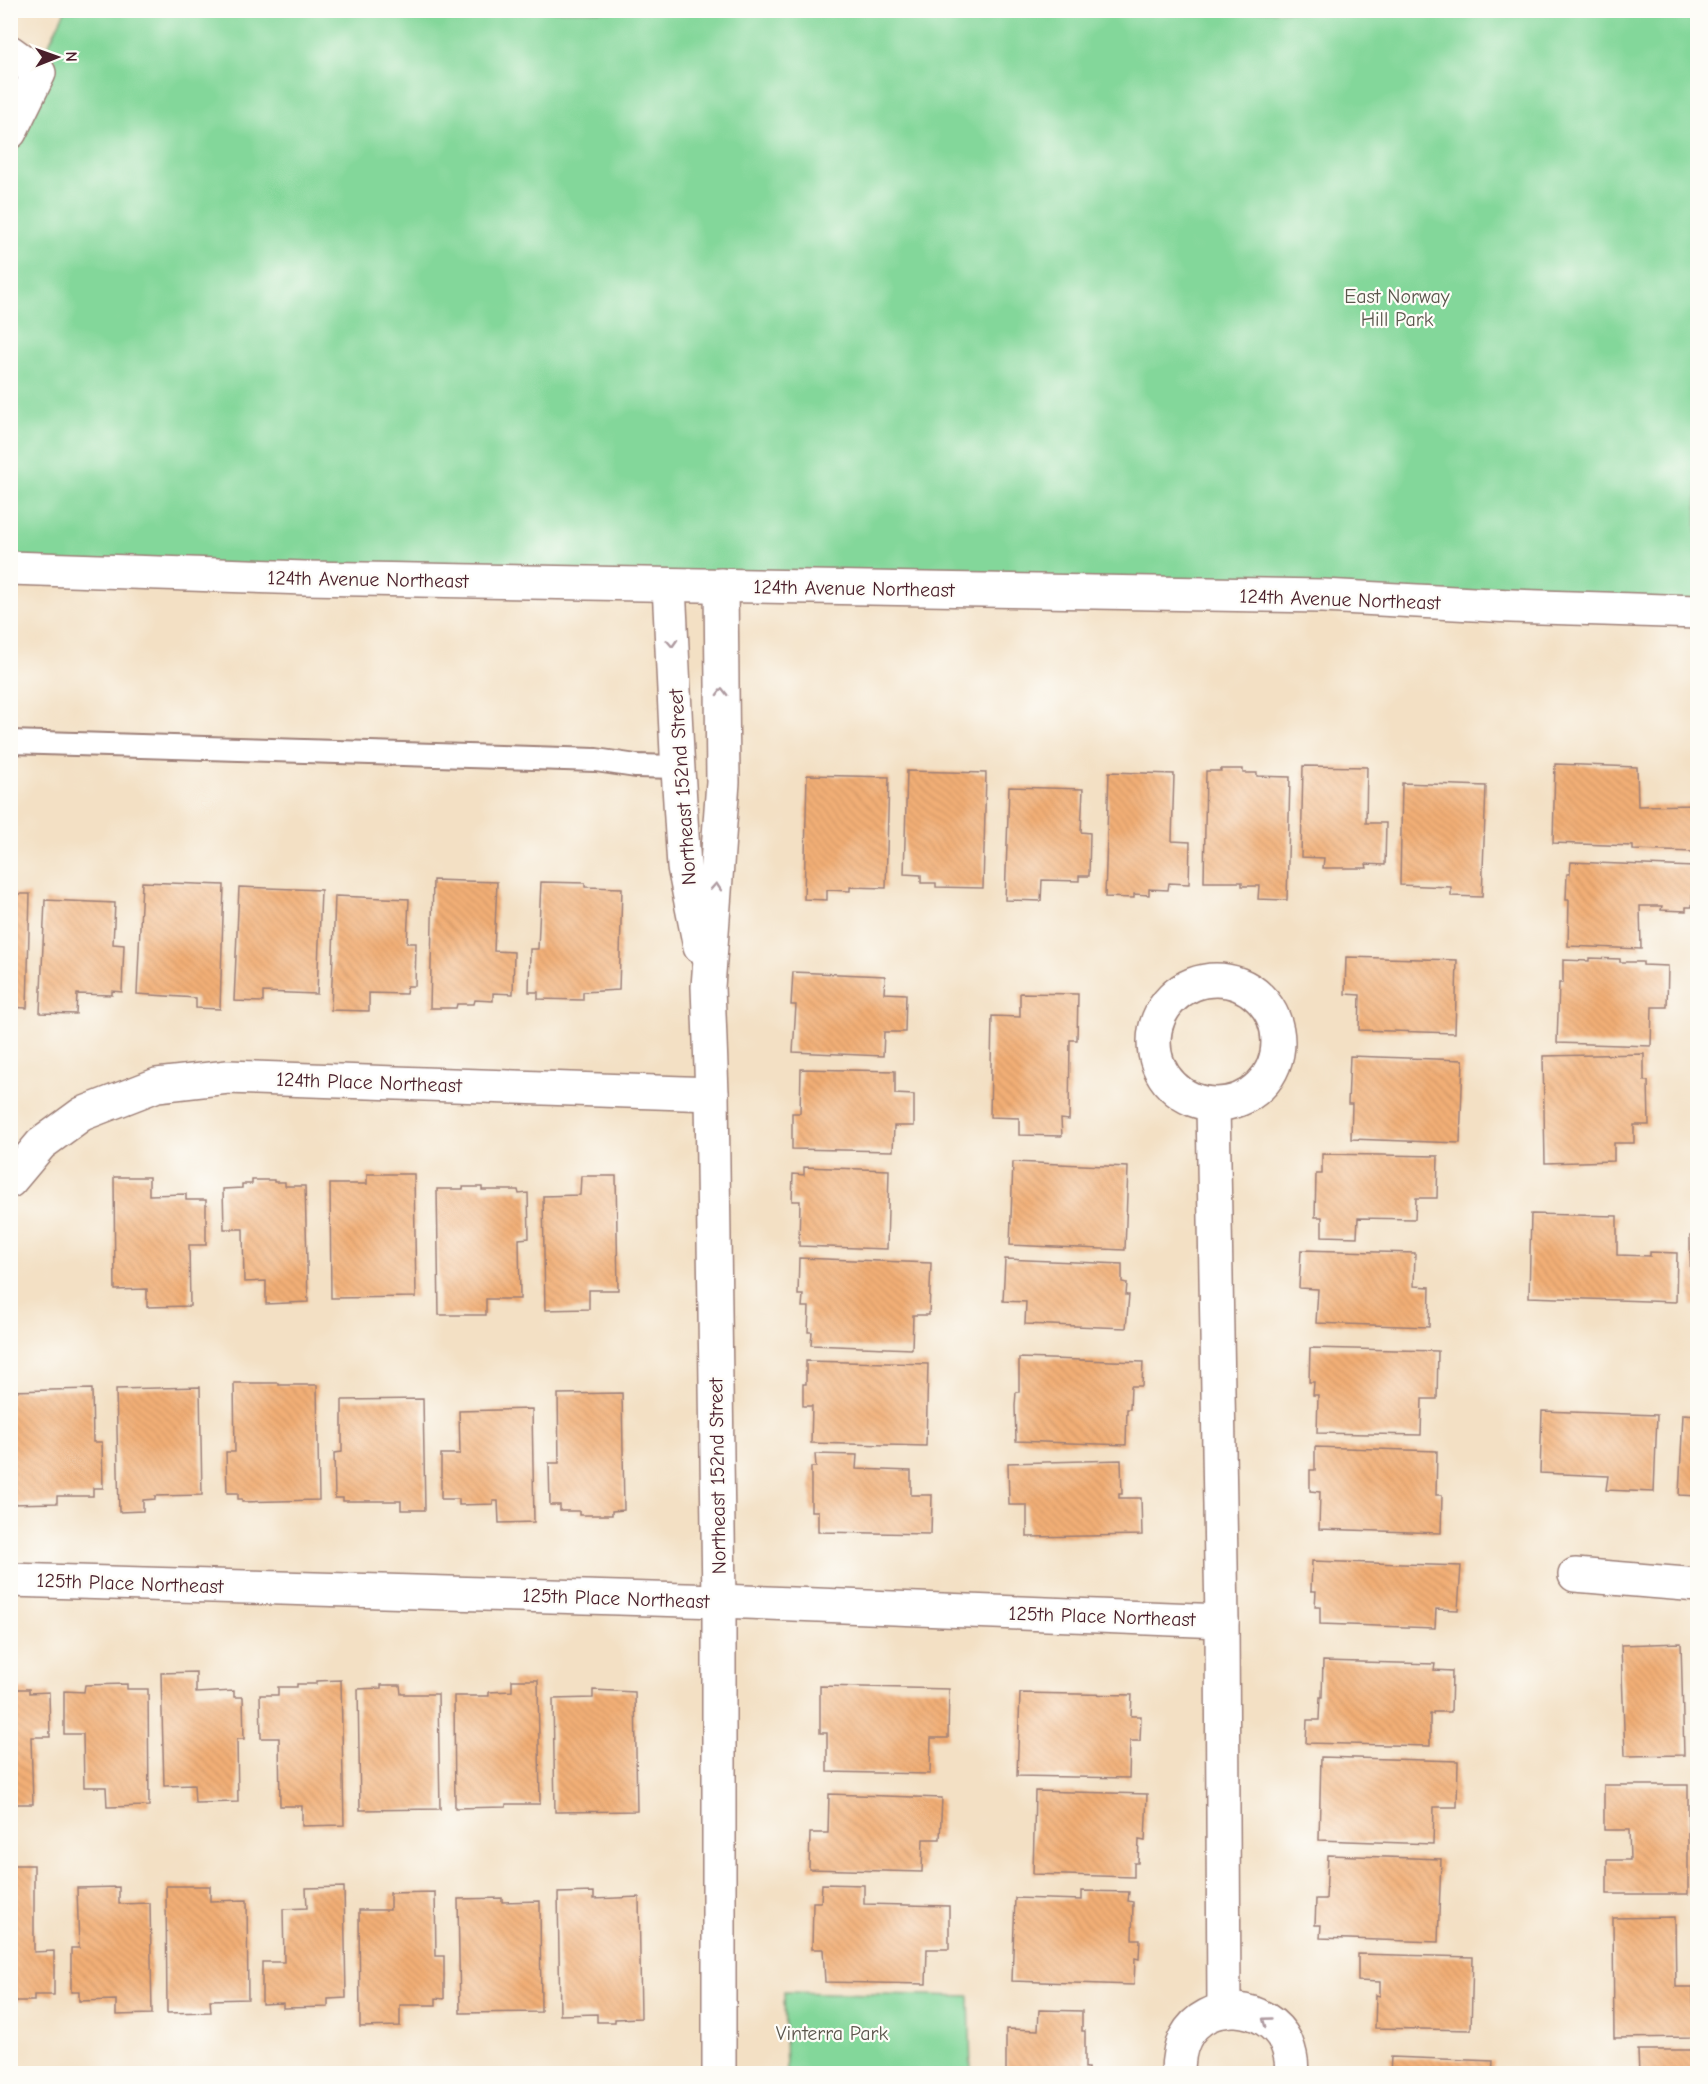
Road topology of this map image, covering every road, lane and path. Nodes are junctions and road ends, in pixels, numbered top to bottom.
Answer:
1 (10, 52) edge
2 (10, 132) edge
3 (10, 568) edge
4 (669, 585) junction
5 (721, 585) junction
6 (1698, 612) edge
7 (10, 742) edge
8 (678, 767) junction
9 (708, 987) junction
10 (712, 1094) junction
11 (1214, 1105) dead end
12 (10, 1181) edge
13 (1575, 1575) dead end
14 (10, 1580) edge
15 (1698, 1585) edge
16 (719, 1601) junction
17 (1222, 1621) junction
18 (1224, 2011) junction
19 (719, 2073) edge
20 (1178, 2073) edge
21 (1291, 2073) edge

1 - 2 street
3 - 4 street, 124th Avenue Northeast
4 - 5 street, 124th Avenue Northeast
4 -> 8 street, Northeast 152nd Street
5 - 6 street, 124th Avenue Northeast
9 -> 5 street, Northeast 152nd Street
7 - 8 lane
8 - 9 street, Northeast 152nd Street
9 - 10 street, Northeast 152nd Street
10 - 12 street, 124th Place Northeast
10 - 16 street, Northeast 152nd Street
11 - 17 street
13 - 15 street
14 - 16 street, 125th Place Northeast
16 - 17 street, 125th Place Northeast
16 - 19 street, Northeast 152nd Street
17 - 18 street
18 - 20 street
21 -> 18 street

